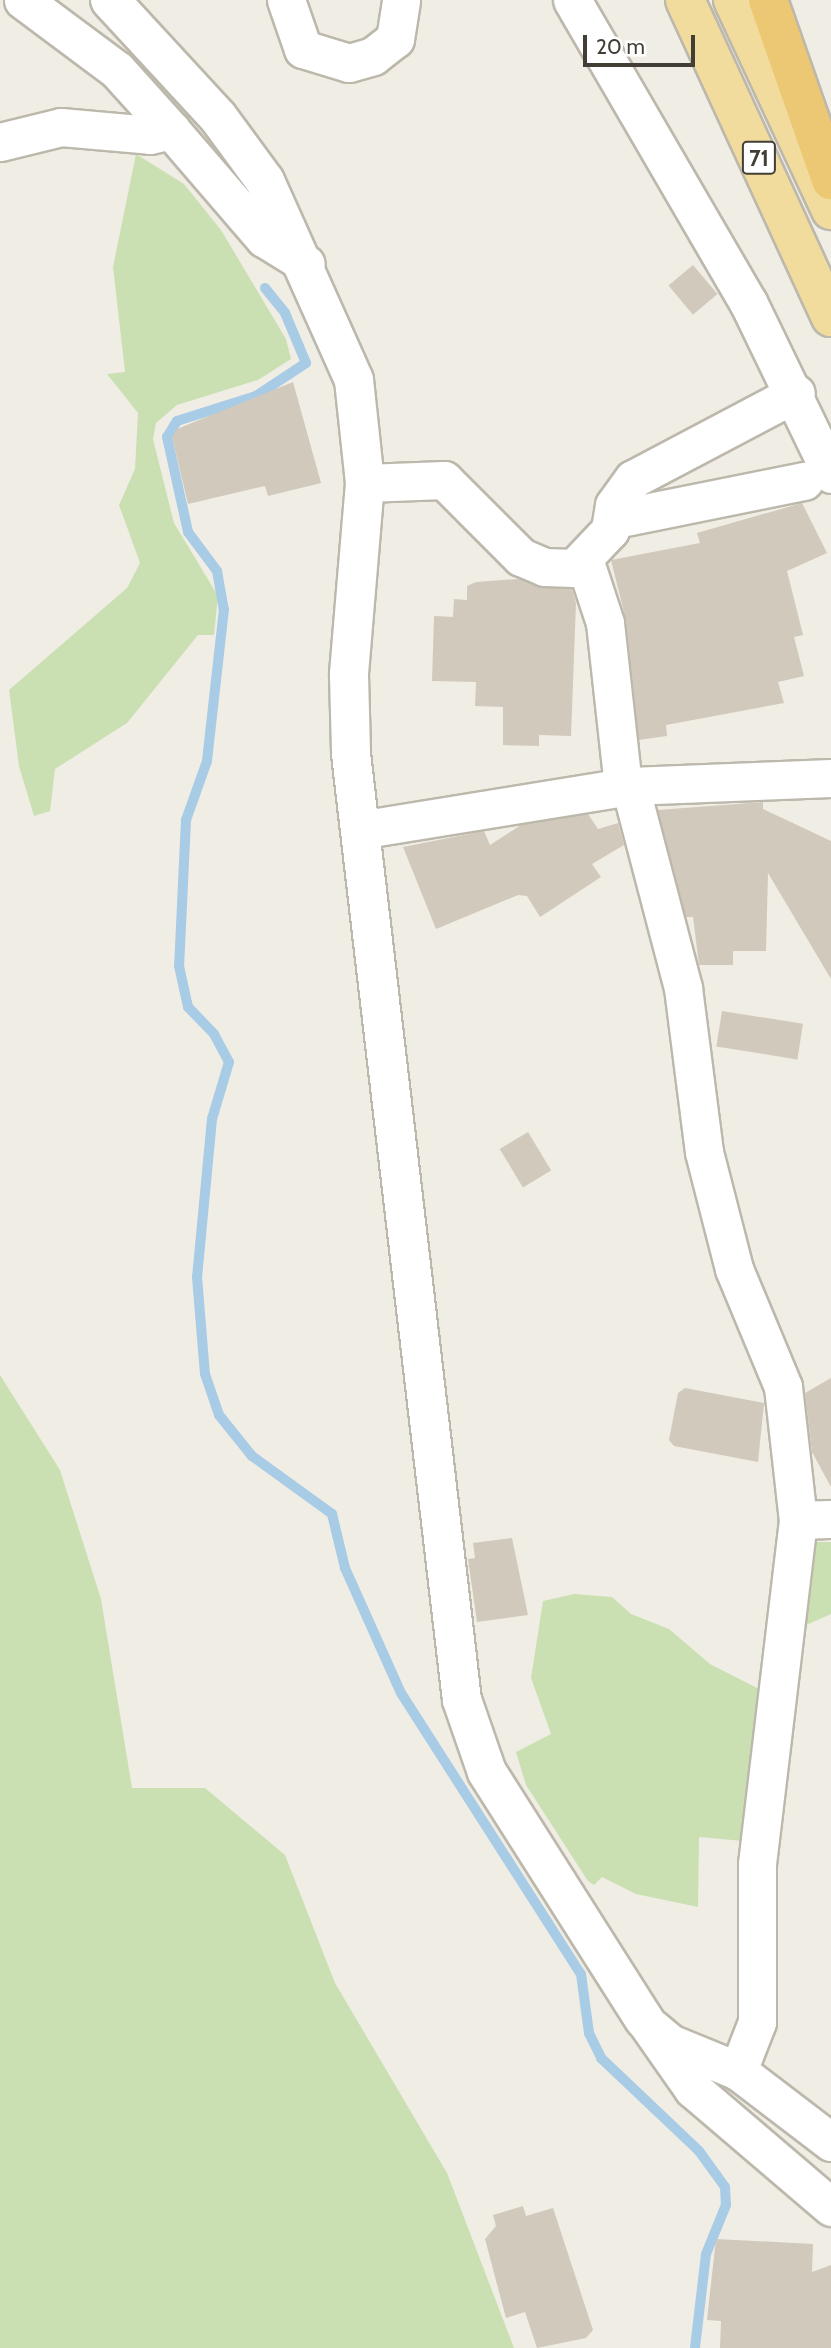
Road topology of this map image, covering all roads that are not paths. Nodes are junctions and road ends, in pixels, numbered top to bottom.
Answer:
1 (23, 0) edge
2 (110, 0) edge
3 (286, 0) edge
4 (401, 0) edge
5 (572, 0) edge
6 (685, 0) edge
7 (733, 0) edge
8 (768, 0) edge
9 (171, 130) junction
10 (0, 142) edge
11 (831, 180) edge
12 (831, 210) edge
13 (306, 264) junction
14 (831, 317) edge
15 (796, 393) junction
16 (817, 477) edge
17 (365, 483) junction
18 (615, 519) junction
19 (585, 562) junction
20 (831, 778) edge
21 (626, 787) junction
22 (359, 830) junction
23 (814, 1520) edge
24 (645, 2019) junction
25 (738, 2071) junction
26 (831, 2142) edge
27 (831, 2207) edge

1 - 9 street
2 - 13 street
3 - 4 street
5 - 15 street
6 - 14 main road, 71
7 - 12 main road, 71
8 - 11 highway
9 - 10 street
9 - 13 street
13 - 17 street
15 - 16 street
15 - 18 street
16 - 18 street
17 - 19 street
17 - 22 street
18 - 19 street
19 - 21 street
20 - 21 street
21 - 22 street
21 - 23 street
22 - 24 street
23 - 25 street
24 - 25 street
24 - 27 street
25 - 26 street

